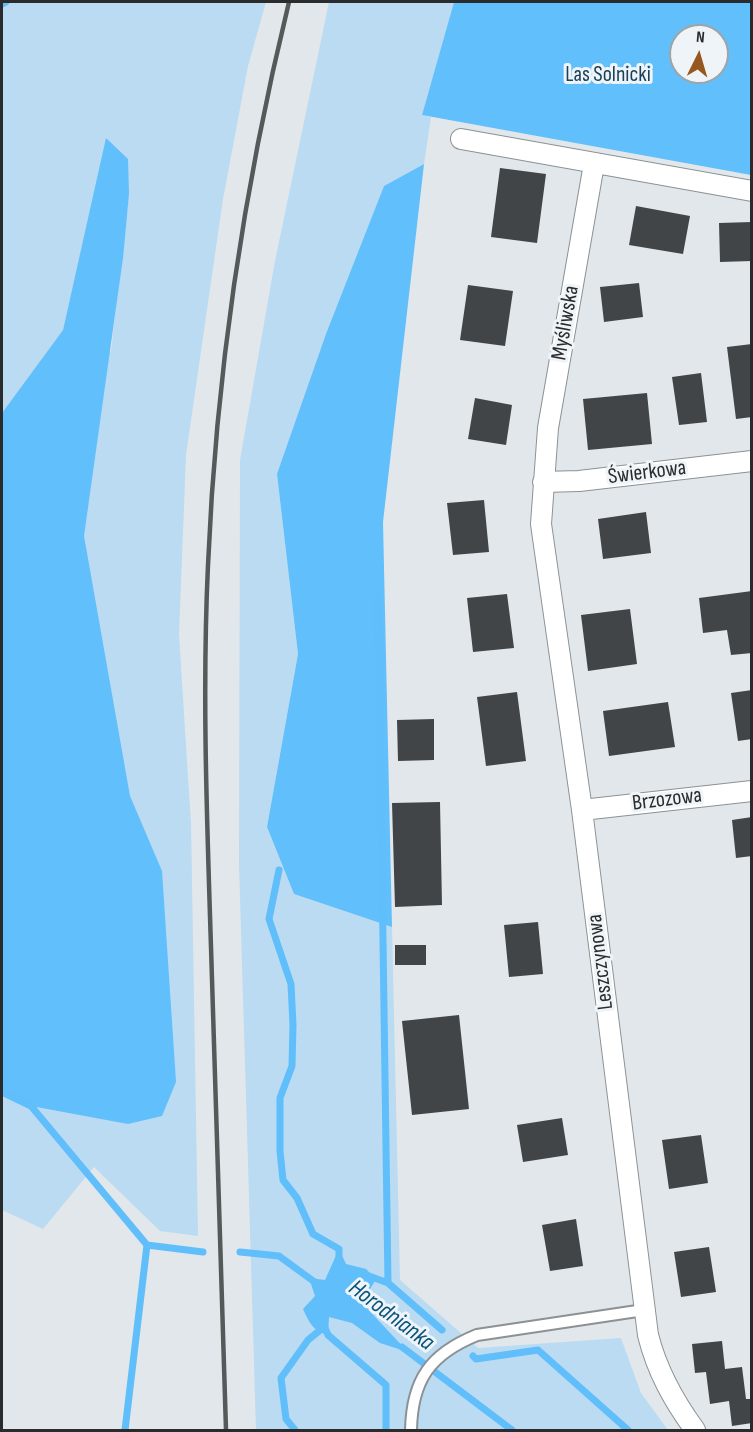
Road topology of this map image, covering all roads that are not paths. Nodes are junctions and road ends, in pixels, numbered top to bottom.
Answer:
1 (461, 139) dead end
2 (594, 164) junction
3 (752, 191) edge
4 (752, 461) edge
5 (543, 482) junction
6 (752, 790) edge
7 (582, 810) junction
8 (644, 1310) junction
9 (411, 1431) edge
10 (694, 1431) edge

1 - 2 street
2 - 3 street
2 - 5 street, Myśliwska
4 - 5 street, Świerkowa
5 - 7 street, Leszczynowa
6 - 7 street, Brzozowa
7 - 8 street, Leszczynowa
8 - 9 lane
8 - 10 street, Leszczynowa

